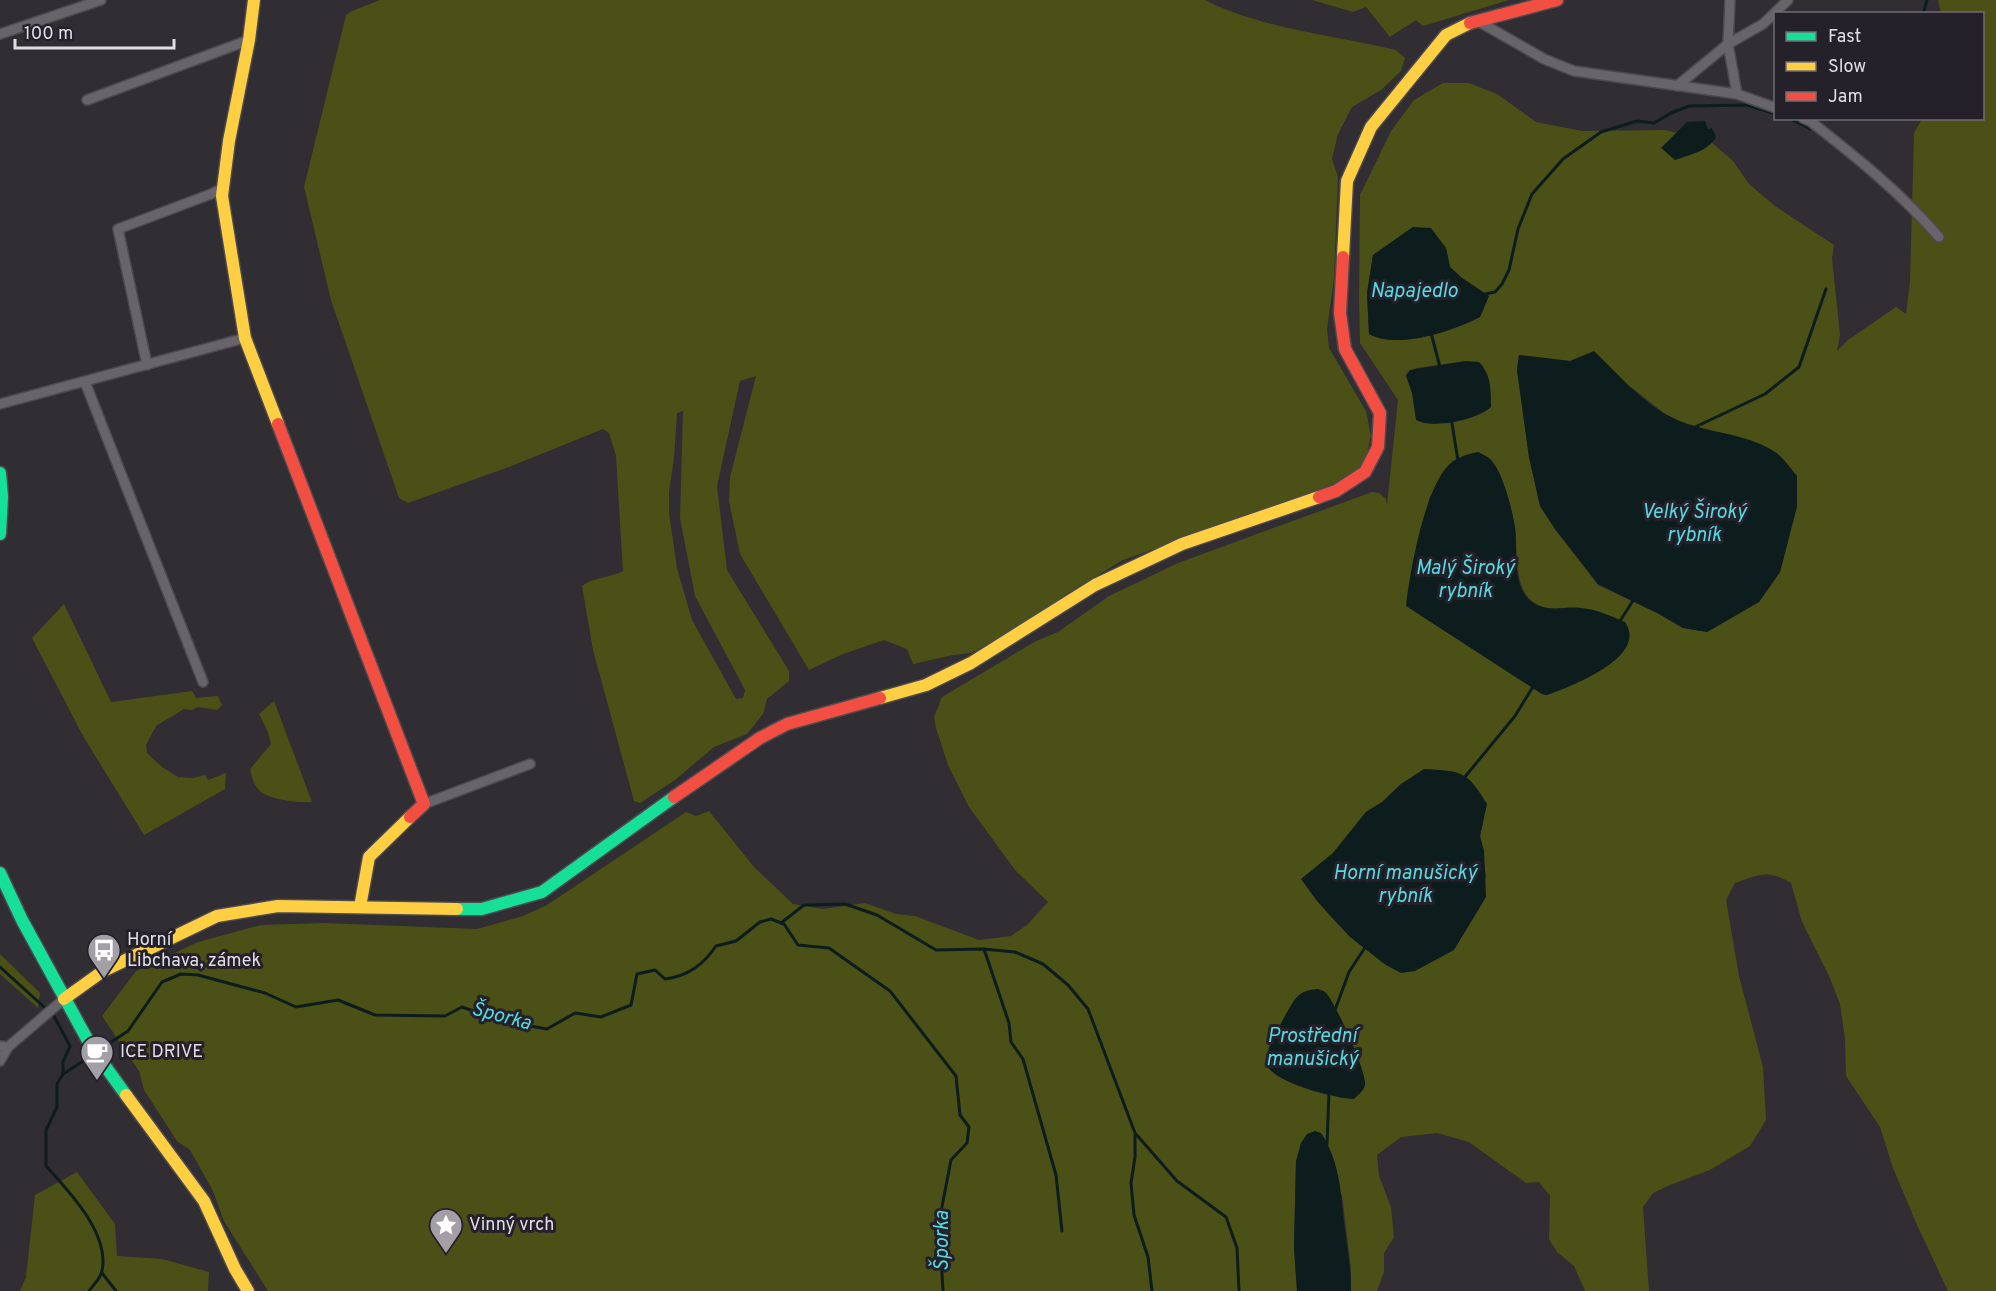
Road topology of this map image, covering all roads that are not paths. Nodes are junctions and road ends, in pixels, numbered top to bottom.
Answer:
1 (101, 0) edge
2 (254, 0) edge
3 (1557, 0) edge
4 (1730, 0) edge
5 (1788, 0) edge
6 (1776, 12) edge
7 (1774, 13) edge
8 (1476, 20) junction
9 (0, 34) edge
10 (249, 40) junction
11 (1728, 44) junction
12 (1677, 86) junction
13 (1737, 93) junction
14 (87, 100) dead end
15 (1774, 107) edge
16 (1807, 120) edge
17 (223, 188) junction
18 (1939, 237) dead end
19 (245, 338) junction
20 (147, 365) junction
21 (85, 382) junction
22 (0, 404) edge
23 (0, 473) edge
24 (0, 534) edge
25 (203, 682) dead end
26 (531, 764) dead end
27 (424, 804) junction
28 (0, 873) edge
29 (360, 907) junction
30 (59, 1003) junction
31 (4, 1046) edge
32 (0, 1061) edge
33 (248, 1291) edge

1 - 9 street
2 - 10 street
3 - 8 street
4 - 11 street
5 - 6 street
7 - 11 street
8 - 12 street
8 - 29 street
10 - 14 street
10 - 17 street
11 - 12 street
11 - 13 street
12 - 13 street
13 - 15 street
16 - 18 street
17 - 19 street
17 - 20 street
19 - 20 street
19 - 27 street
20 - 21 street
21 - 22 street
21 - 25 street
23 - 24 street
26 - 27 street
27 - 29 street
28 - 30 street
29 - 30 street
30 - 31 street
30 - 33 street
31 - 32 street

